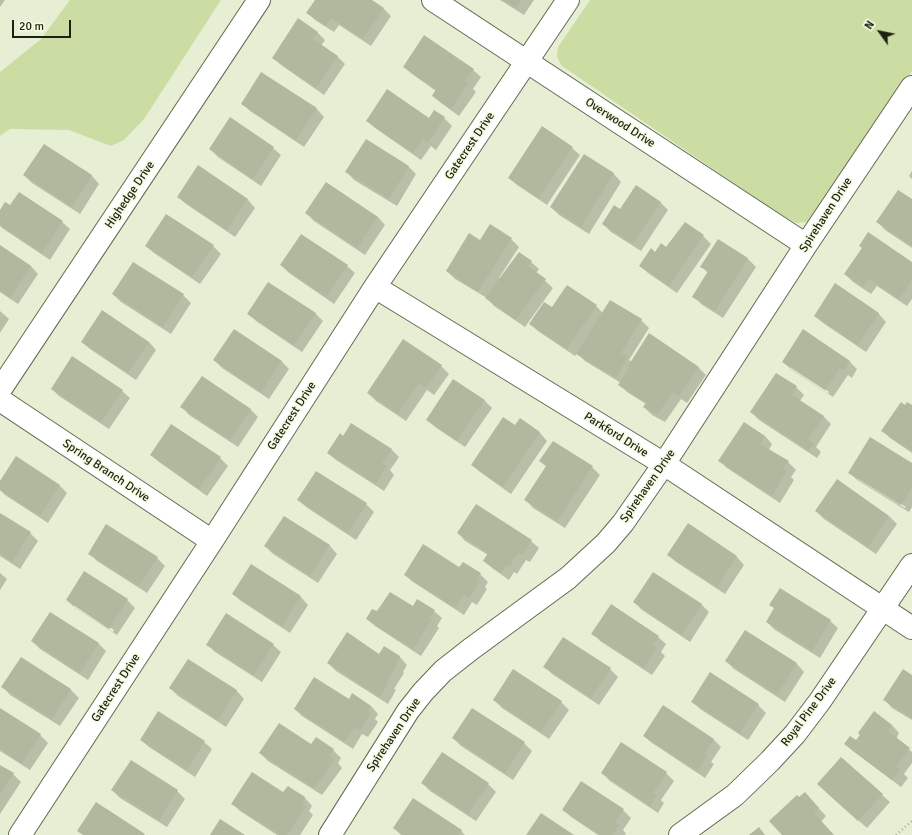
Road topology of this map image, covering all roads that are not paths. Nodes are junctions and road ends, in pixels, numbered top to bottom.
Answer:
1 (259, 0) edge
2 (433, 0) edge
3 (568, 0) edge
4 (526, 61) junction
5 (912, 87) edge
6 (806, 245) junction
7 (375, 287) junction
8 (0, 390) edge
9 (0, 400) edge
10 (664, 464) junction
11 (212, 541) junction
12 (912, 565) edge
13 (883, 609) junction
14 (912, 628) edge
15 (20, 835) edge
16 (330, 835) edge
17 (680, 835) edge

1 - 8 street, Highedge Drive
2 - 4 street, Overwood Drive
3 - 4 street, Gatecrest Drive
4 - 6 street, Overwood Drive
4 - 7 street, Gatecrest Drive
5 - 6 street, Spirehaven Drive
6 - 10 street, Spirehaven Drive
7 - 10 street, Parkford Drive
7 - 11 street, Gatecrest Drive
9 - 11 street, Spring Branch Drive
10 - 13 street, Parkford Drive
10 - 16 street, Spirehaven Drive
11 - 15 street, Gatecrest Drive
12 - 13 street, Royal Pine Drive
13 - 14 street, Parkford Drive
13 - 17 street, Royal Pine Drive

